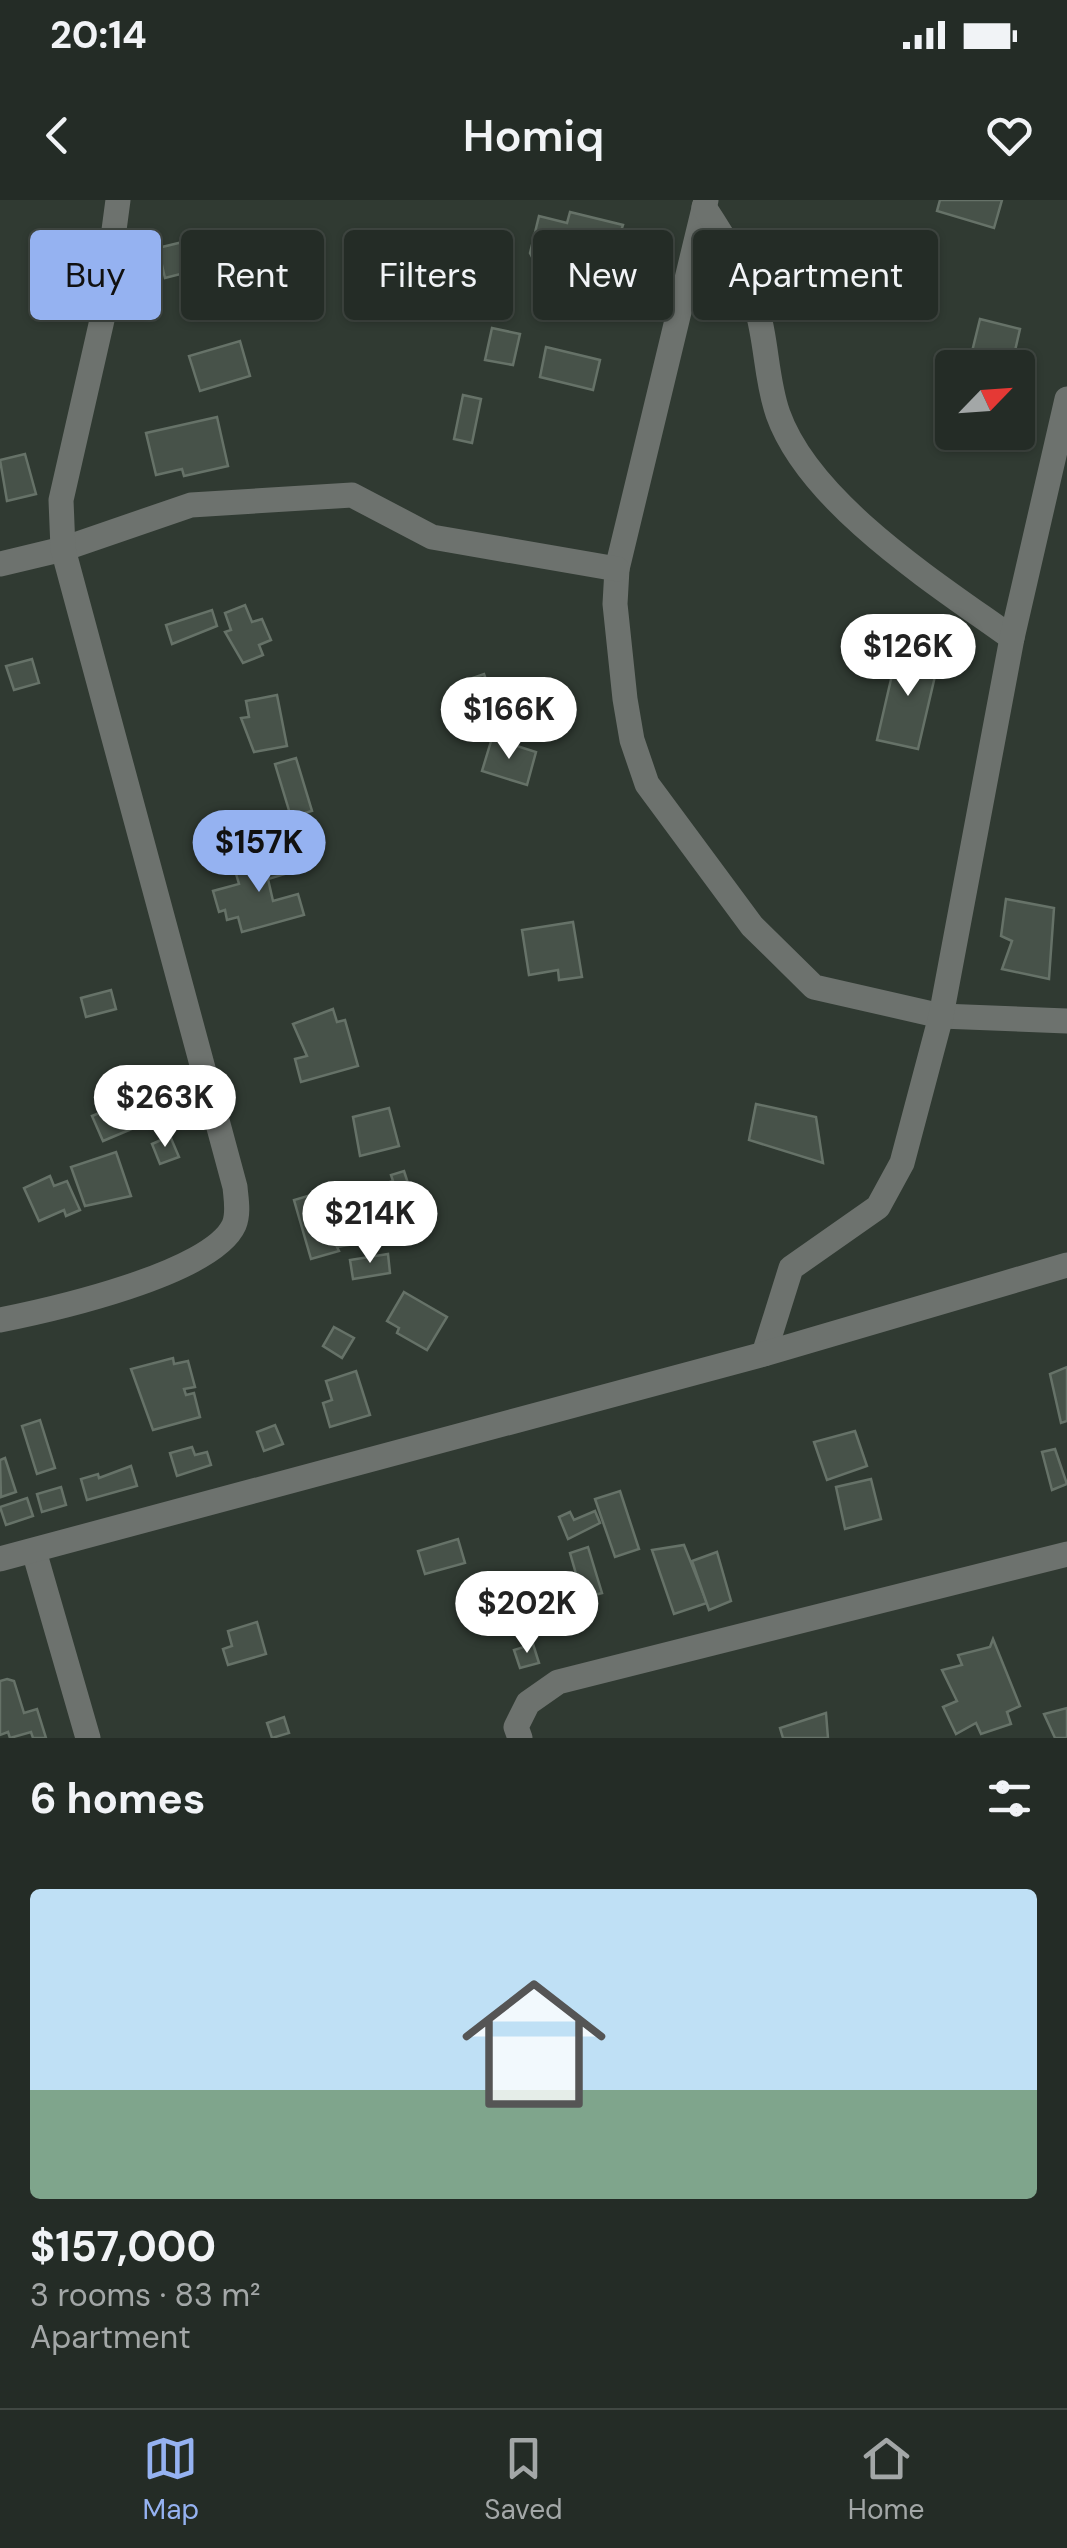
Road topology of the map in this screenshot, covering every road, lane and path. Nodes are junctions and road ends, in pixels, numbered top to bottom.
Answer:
1 (118, 200) edge
2 (705, 204) edge
3 (1067, 399) edge
4 (62, 549) junction
5 (0, 564) edge
6 (617, 569) junction
7 (1012, 638) junction
8 (941, 1016) junction
9 (1067, 1021) edge
10 (1067, 1264) edge
11 (0, 1320) edge
12 (764, 1354) junction
13 (34, 1551) junction
14 (1067, 1554) edge
15 (0, 1560) edge
16 (88, 1738) edge
17 (520, 1738) edge

1 - 4 street
2 - 6 street
2 - 7 street
3 - 7 street
4 - 5 street
4 - 6 street
4 - 11 street
6 - 8 street
7 - 8 street
8 - 9 street
8 - 12 street
10 - 12 street
12 - 13 street
13 - 15 street
13 - 16 street
14 - 17 street

